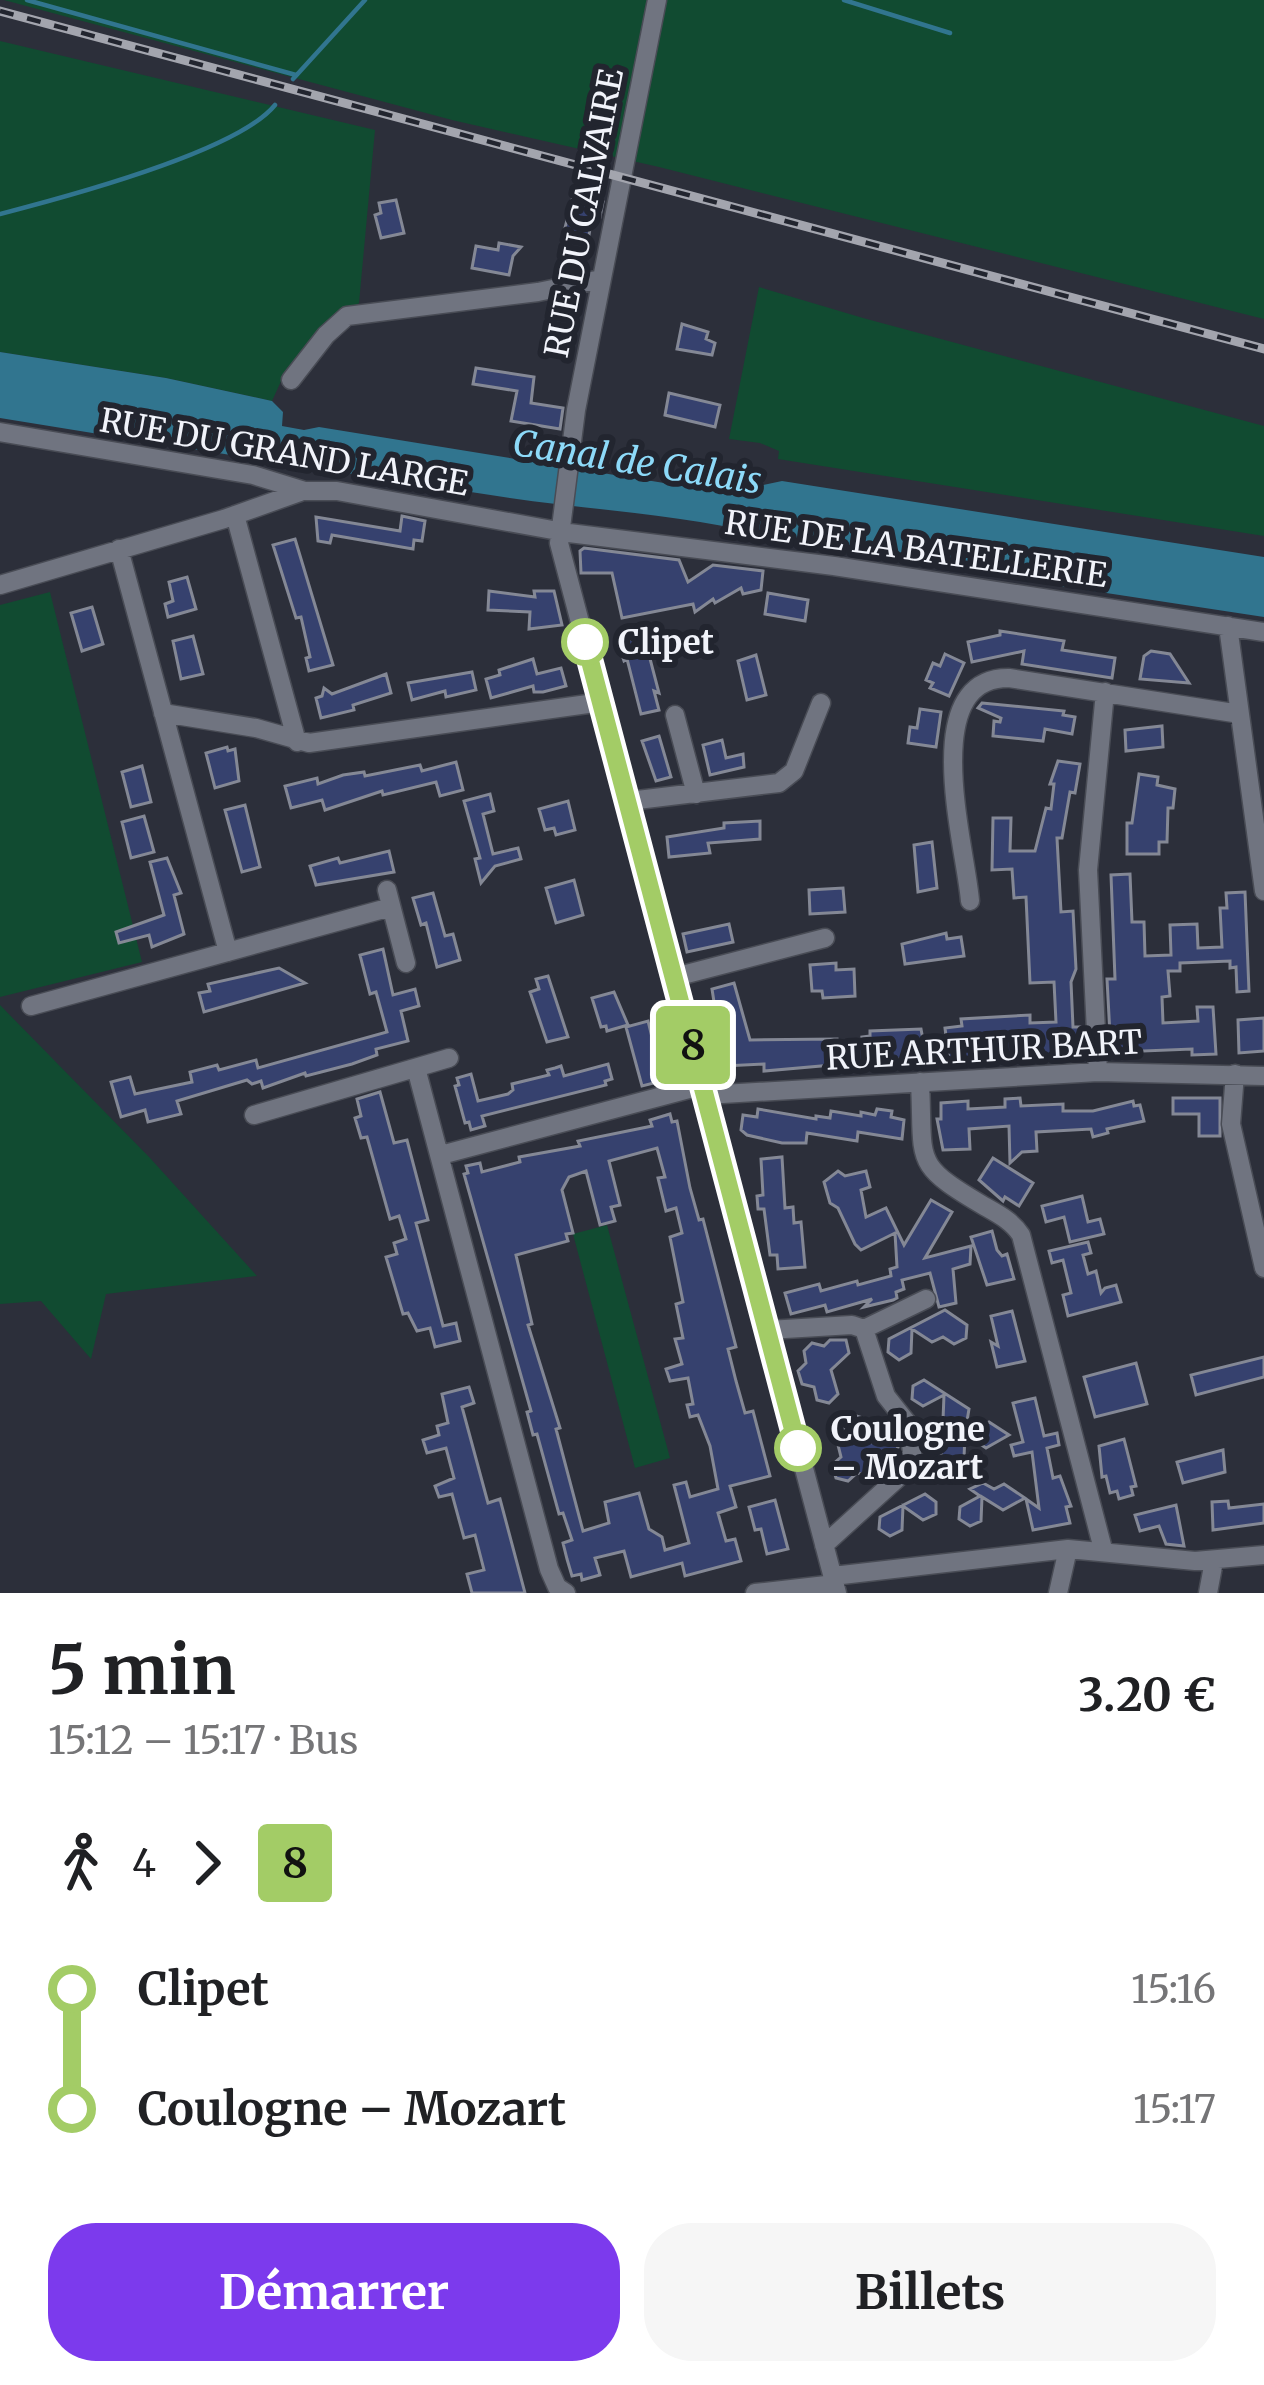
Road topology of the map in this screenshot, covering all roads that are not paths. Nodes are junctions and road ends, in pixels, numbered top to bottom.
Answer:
1 (657, 0) edge
2 (601, 279) junction
3 (291, 380) dead end
4 (0, 432) edge
5 (305, 490) junction
6 (235, 515) junction
7 (559, 524) junction
8 (119, 549) junction
9 (0, 585) edge
10 (1228, 626) junction
11 (1264, 632) edge
12 (1105, 692) junction
13 (602, 702) junction
14 (821, 703) dead end
15 (163, 713) junction
16 (1240, 714) junction
17 (675, 715) dead end
18 (297, 742) junction
19 (696, 794) junction
20 (629, 801) junction
21 (1264, 890) edge
22 (970, 902) dead end
23 (825, 938) dead end
24 (228, 952) junction
25 (406, 963) dead end
26 (675, 977) junction
27 (31, 1006) dead end
28 (449, 1058) dead end
29 (416, 1068) junction
30 (1098, 1072) junction
31 (1235, 1074) junction
32 (1264, 1076) edge
33 (920, 1082) junction
34 (705, 1090) junction
35 (254, 1115) dead end
36 (441, 1156) junction
37 (1264, 1268) edge
38 (926, 1299) dead end
39 (864, 1329) junction
40 (768, 1330) junction
41 (824, 1545) junction
42 (1068, 1549) junction
43 (1103, 1550) junction
44 (1264, 1555) edge
45 (1214, 1561) junction
46 (835, 1584) edge
47 (566, 1593) edge
48 (755, 1593) edge
49 (1058, 1593) edge
50 (1208, 1593) edge

1 - 2 street, RUE DU CALVAIRE
2 - 3 street
2 - 7 street, RUE DU CALVAIRE
4 - 5 street, RUE DU GRAND LARGE
5 - 6 street
5 - 7 street, RUE DU GRAND LARGE
6 - 8 street
6 - 18 street
7 - 10 street, RUE DE LA BATELLERIE
7 - 13 street
8 - 9 street
8 - 15 street
10 - 11 street, RUE DE LA BATELLERIE
10 - 16 street
12 - 16 street
12 - 22 street
12 - 30 street
13 - 18 street
13 - 20 street
14 - 19 street
15 - 18 street
15 - 24 street
16 - 21 street
17 - 19 street
19 - 20 street
20 - 26 street
23 - 26 street
24 - 25 street
24 - 27 street
26 - 34 street
28 - 29 street
29 - 35 street
29 - 36 street
30 - 31 street, RUE ARTHUR BART
30 - 33 street, RUE ARTHUR BART
31 - 32 street, RUE ARTHUR BART
31 - 37 street
33 - 34 street, RUE ARTHUR BART
33 - 43 street
34 - 36 street, RUE ARTHUR BART
34 - 40 street
36 - 47 street
38 - 39 street
39 - 40 street
39 - 41 street
40 - 41 street
41 - 46 street
42 - 43 street
42 - 46 street
42 - 49 street
43 - 45 street
44 - 45 street
45 - 50 street
46 - 48 street

